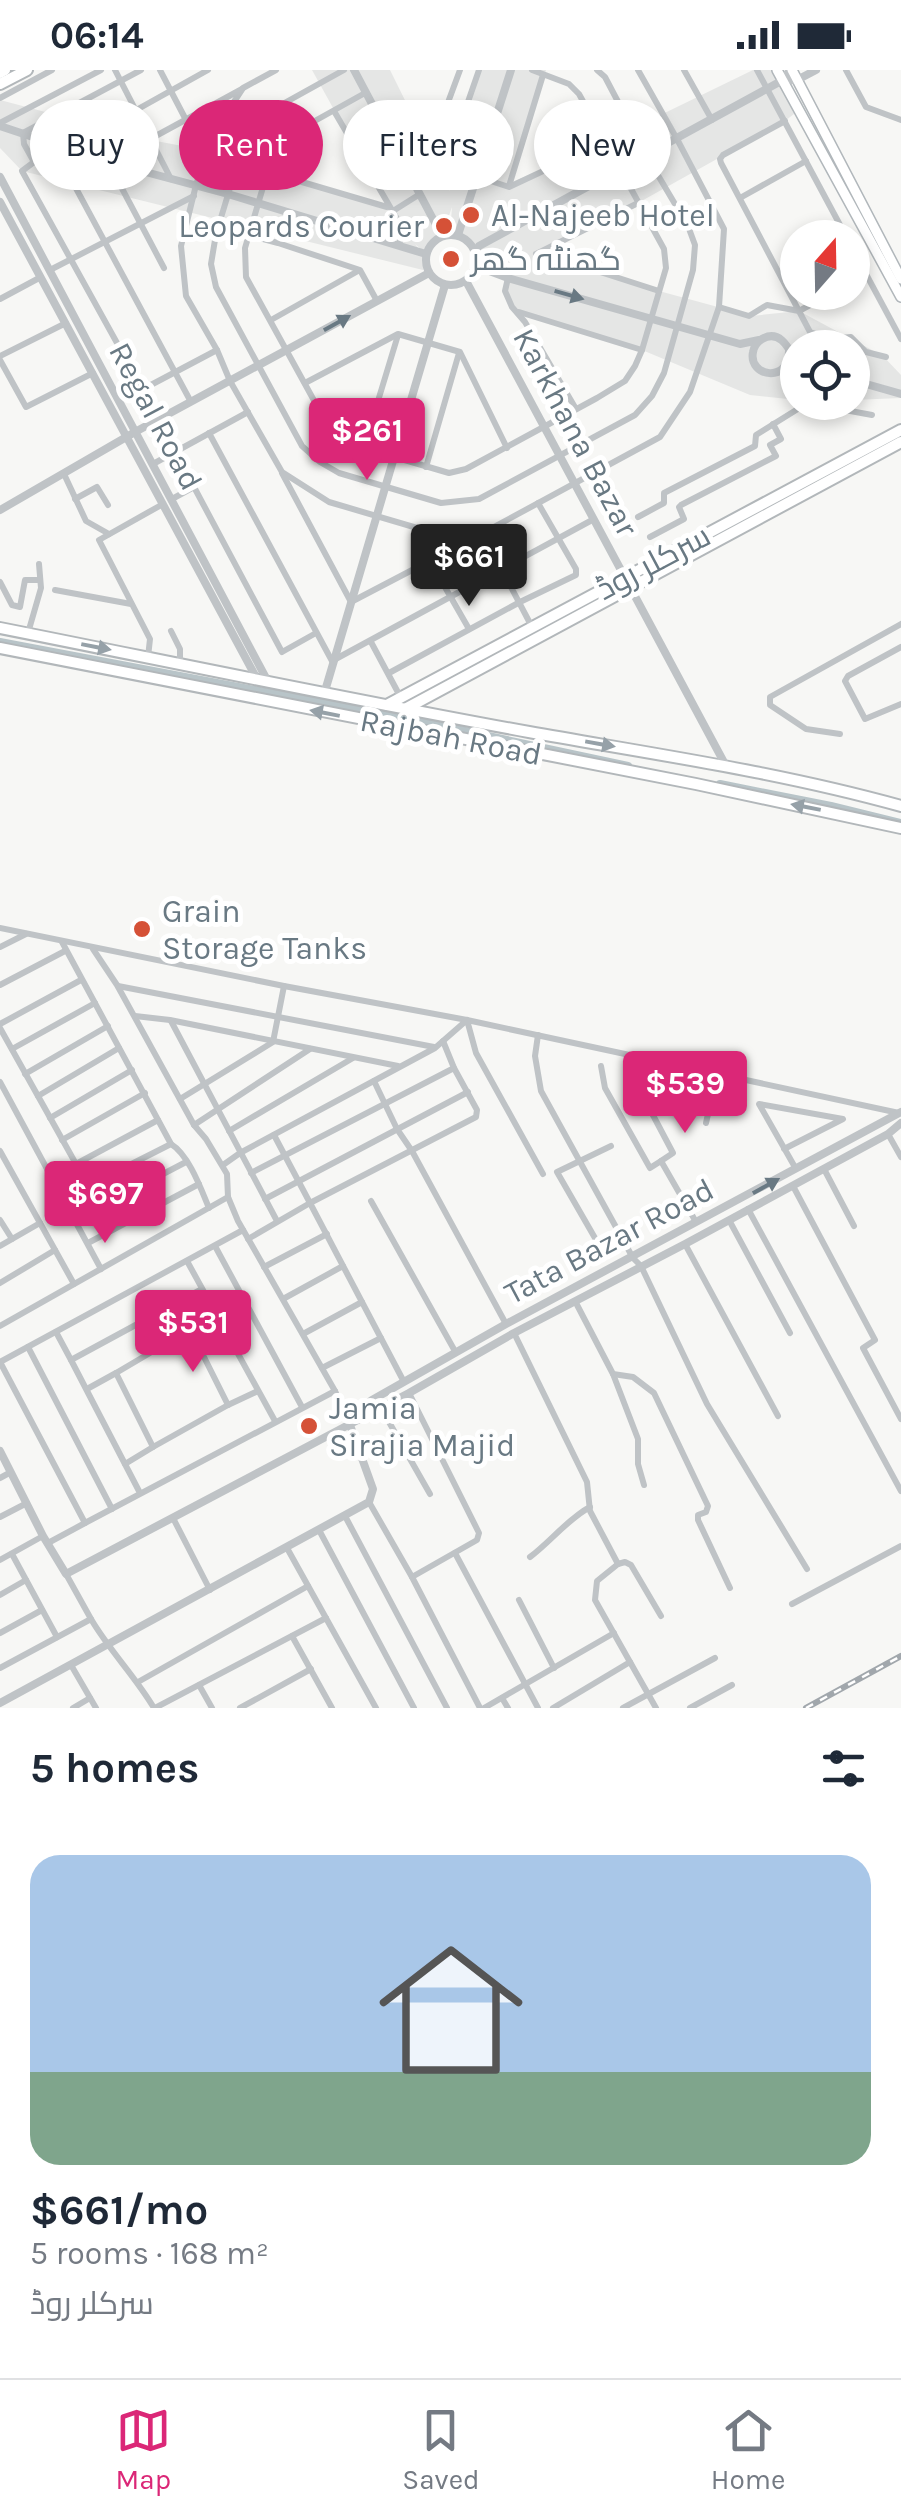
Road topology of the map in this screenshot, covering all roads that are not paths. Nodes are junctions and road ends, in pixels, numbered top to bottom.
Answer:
1 (27, 70) edge
2 (52, 70) edge
3 (102, 70) edge
4 (115, 70) edge
5 (141, 70) edge
6 (160, 70) edge
7 (208, 70) edge
8 (276, 70) edge
9 (344, 70) edge
10 (354, 70) edge
11 (460, 70) edge
12 (478, 70) edge
13 (511, 70) edge
14 (532, 70) edge
15 (597, 70) edge
16 (638, 70) edge
17 (684, 70) edge
18 (757, 70) edge
19 (777, 70) edge
20 (816, 70) edge
21 (846, 70) edge
22 (793, 73) edge
23 (543, 75) junction
24 (782, 80) junction
25 (120, 82) junction
26 (0, 84) edge
27 (243, 88) junction
28 (766, 89) junction
29 (170, 90) junction
30 (365, 93) junction
31 (0, 98) edge
32 (130, 100) edge
33 (152, 100) edge
34 (222, 100) edge
35 (235, 100) edge
36 (369, 100) edge
37 (449, 100) edge
38 (468, 100) edge
39 (501, 100) edge
40 (582, 100) edge
41 (617, 100) edge
42 (179, 107) edge
43 (334, 111) junction
44 (323, 117) edge
45 (712, 120) junction
46 (901, 120) edge
47 (785, 121) junction
48 (0, 125) edge
49 (23, 133) junction
50 (30, 135) edge
51 (677, 139) junction
52 (671, 142) edge
53 (159, 155) edge
54 (806, 162) junction
55 (514, 171) edge
56 (159, 176) edge
57 (0, 177) edge
58 (172, 179) junction
59 (179, 181) edge
60 (323, 189) edge
61 (78, 190) edge
62 (123, 190) edge
63 (195, 190) edge
64 (214, 190) edge
65 (263, 190) edge
66 (418, 190) joint
67 (472, 190) edge
68 (581, 190) edge
69 (630, 190) edge
70 (667, 190) edge
71 (228, 194) junction
72 (194, 196) junction
73 (740, 198) junction
74 (0, 202) edge
75 (259, 203) junction
76 (638, 203) junction
77 (391, 209) junction
78 (837, 220) edge
79 (12, 222) junction
80 (140, 223) junction
81 (0, 228) edge
82 (248, 235) junction
83 (458, 235) junction
84 (442, 236) junction
85 (106, 241) junction
86 (398, 245) junction
87 (475, 252) junction
88 (426, 254) junction
89 (71, 259) junction
90 (898, 265) edge
91 (476, 266) junction
92 (164, 268) dead end
93 (50, 270) junction
94 (360, 270) junction
95 (429, 273) junction
96 (41, 277) junction
97 (508, 278) junction
98 (901, 280) edge
99 (466, 281) junction
100 (870, 281) edge
101 (445, 284) junction
102 (659, 291) junction
103 (901, 298) edge
104 (0, 299) edge
105 (377, 301) junction
106 (719, 308) junction
107 (799, 311) junction
108 (518, 312) junction
109 (651, 318) junction
110 (271, 320) junction
111 (66, 322) junction
112 (679, 326) junction
113 (398, 334) junction
114 (709, 335) junction
115 (901, 339) edge
116 (759, 340) junction
117 (780, 340) edge
118 (428, 342) junction
119 (740, 344) junction
120 (217, 350) junction
121 (287, 350) junction
122 (642, 350) junction
123 (460, 352) junction
124 (886, 357) dead end
125 (0, 358) edge
126 (754, 363) junction
127 (260, 365) junction
128 (176, 370) junction
129 (780, 371) edge
130 (93, 374) junction
131 (230, 381) junction
132 (305, 382) junction
133 (870, 385) edge
134 (140, 387) junction
135 (901, 394) edge
136 (191, 402) junction
137 (576, 409) junction
138 (248, 412) junction
139 (160, 419) junction
140 (780, 420) edge
141 (773, 424) junction
142 (544, 426) junction
143 (901, 430) edge
144 (209, 433) junction
145 (131, 434) junction
146 (901, 442) edge
147 (364, 448) junction
148 (508, 448) junction
149 (559, 455) junction
150 (394, 457) junction
151 (153, 464) junction
152 (426, 466) junction
153 (282, 472) junction
154 (64, 474) junction
155 (814, 481) junction
156 (575, 483) junction
157 (385, 487) junction
158 (76, 498) junction
159 (168, 502) junction
160 (538, 503) junction
161 (108, 506) dead end
162 (0, 510) edge
163 (376, 516) junction
164 (638, 516) dead end
165 (594, 519) junction
166 (483, 533) junction
167 (109, 534) junction
168 (650, 537) dead end
169 (559, 539) junction
170 (430, 561) junction
171 (40, 564) dead end
172 (502, 570) junction
173 (40, 580) junction
174 (0, 582) edge
175 (627, 582) junction
176 (54, 590) dead end
177 (452, 598) junction
178 (351, 602) junction
179 (520, 602) junction
180 (132, 604) junction
181 (901, 624) edge
182 (532, 627) junction
183 (469, 630) junction
184 (171, 632) dead end
185 (28, 633) junction
186 (316, 634) junction
187 (2, 639) edge
188 (371, 642) junction
189 (900, 650) edge
190 (148, 657) junction
191 (332, 662) junction
192 (180, 663) junction
193 (389, 673) junction
194 (262, 680) junction
195 (325, 691) junction
196 (432, 694) junction
197 (403, 703) junction
198 (901, 704) edge
199 (435, 713) junction
200 (524, 733) junction
201 (840, 734) dead end
202 (522, 750) junction
203 (726, 766) junction
204 (901, 806) edge
205 (901, 828) edge
206 (0, 928) edge
207 (26, 934) junction
208 (62, 942) junction
209 (0, 947) edge
210 (93, 948) junction
211 (65, 951) junction
212 (82, 980) junction
213 (0, 985) edge
214 (117, 986) junction
215 (284, 986) junction
216 (94, 1004) junction
217 (134, 1016) junction
218 (279, 1017) junction
219 (170, 1020) junction
220 (467, 1020) junction
221 (0, 1026) edge
222 (108, 1026) junction
223 (538, 1035) junction
224 (443, 1041) junction
225 (273, 1042) junction
226 (120, 1048) junction
227 (435, 1048) junction
228 (12, 1049) junction
229 (310, 1049) junction
230 (354, 1058) junction
231 (652, 1060) junction
232 (400, 1066) junction
233 (601, 1066) dead end
234 (627, 1066) dead end
235 (454, 1068) junction
236 (132, 1070) junction
237 (26, 1074) junction
238 (716, 1074) junction
239 (374, 1081) junction
240 (0, 1082) edge
241 (204, 1084) junction
242 (468, 1092) junction
243 (145, 1093) junction
244 (38, 1096) junction
245 (180, 1099) junction
246 (384, 1104) junction
247 (688, 1106) dead end
248 (218, 1109) junction
249 (900, 1112) edge
250 (50, 1118) junction
251 (158, 1119) junction
252 (706, 1122) dead end
253 (901, 1124) edge
254 (194, 1125) junction
255 (397, 1129) junction
256 (229, 1131) junction
257 (888, 1134) junction
258 (274, 1135) junction
259 (62, 1140) junction
260 (171, 1144) junction
261 (611, 1146) dead end
262 (784, 1149) junction
263 (0, 1151) edge
264 (412, 1151) junction
265 (240, 1152) junction
266 (284, 1156) junction
267 (901, 1157) edge
268 (661, 1161) junction
269 (186, 1162) junction
270 (578, 1162) junction
271 (76, 1164) junction
272 (223, 1165) junction
273 (824, 1169) junction
274 (796, 1170) junction
275 (251, 1173) junction
276 (542, 1174) dead end
277 (298, 1181) junction
278 (199, 1184) junction
279 (88, 1186) junction
280 (792, 1186) junction
281 (228, 1197) junction
282 (265, 1199) junction
283 (371, 1202) dead end
284 (310, 1203) junction
285 (209, 1208) junction
286 (748, 1210) junction
287 (0, 1220) edge
288 (729, 1220) junction
289 (277, 1221) junction
290 (40, 1223) junction
291 (697, 1223) junction
292 (854, 1226) dead end
293 (243, 1230) junction
294 (327, 1234) junction
295 (619, 1234) junction
296 (12, 1239) junction
297 (248, 1239) junction
298 (88, 1243) junction
299 (685, 1244) junction
300 (0, 1246) edge
301 (215, 1246) junction
302 (55, 1250) junction
303 (633, 1258) junction
304 (186, 1261) junction
305 (343, 1266) junction
306 (641, 1266) junction
307 (264, 1267) junction
308 (102, 1269) junction
309 (0, 1283) edge
310 (74, 1284) junction
311 (202, 1289) junction
312 (283, 1299) junction
313 (576, 1301) junction
314 (362, 1302) junction
315 (216, 1314) junction
316 (506, 1324) junction
317 (0, 1326) edge
318 (190, 1329) junction
319 (56, 1332) junction
320 (514, 1333) junction
321 (790, 1333) dead end
322 (302, 1334) junction
323 (381, 1338) junction
324 (28, 1347) junction
325 (456, 1354) junction
326 (71, 1360) junction
327 (0, 1362) edge
328 (322, 1368) junction
329 (116, 1373) junction
330 (613, 1374) junction
331 (404, 1382) junction
332 (87, 1389) junction
333 (258, 1390) junction
334 (335, 1391) junction
335 (409, 1393) junction
336 (228, 1405) junction
337 (302, 1407) junction
338 (381, 1408) junction
339 (778, 1416) dead end
340 (901, 1419) edge
341 (275, 1421) junction
342 (350, 1425) junction
343 (153, 1447) junction
344 (0, 1451) edge
345 (125, 1464) junction
346 (11, 1472) junction
347 (0, 1478) edge
348 (644, 1485) dead end
349 (901, 1492) edge
350 (140, 1493) junction
351 (430, 1494) dead end
352 (370, 1502) junction
353 (28, 1503) junction
354 (590, 1508) junction
355 (112, 1509) junction
356 (345, 1516) junction
357 (0, 1518) edge
358 (173, 1518) junction
359 (85, 1523) junction
360 (319, 1530) junction
361 (45, 1539) junction
362 (901, 1546) edge
363 (287, 1548) junction
364 (455, 1553) junction
365 (12, 1554) junction
366 (530, 1557) dead end
367 (0, 1560) edge
368 (618, 1564) junction
369 (807, 1569) dead end
370 (66, 1574) junction
371 (412, 1577) junction
372 (26, 1580) junction
373 (308, 1586) junction
374 (730, 1588) dead end
375 (210, 1590) junction
376 (0, 1595) edge
377 (518, 1600) dead end
378 (792, 1604) dead end
379 (42, 1610) junction
380 (662, 1616) dead end
381 (90, 1618) junction
382 (326, 1618) junction
383 (0, 1632) edge
384 (614, 1633) junction
385 (292, 1636) junction
386 (57, 1637) junction
387 (107, 1646) junction
388 (715, 1658) dead end
389 (630, 1662) junction
390 (71, 1665) junction
391 (0, 1668) edge
392 (554, 1668) junction
393 (311, 1669) junction
394 (138, 1682) junction
395 (525, 1684) junction
396 (199, 1685) junction
397 (732, 1685) dead end
398 (648, 1694) junction
399 (90, 1698) junction
400 (502, 1698) junction
401 (0, 1703) edge
402 (329, 1707) edge
403 (73, 1708) edge
404 (96, 1708) edge
405 (154, 1708) edge
406 (212, 1708) edge
407 (240, 1708) edge
408 (376, 1708) edge
409 (414, 1708) edge
410 (447, 1708) edge
411 (482, 1708) edge
412 (508, 1708) edge
413 (538, 1708) edge
414 (553, 1708) edge
415 (623, 1708) edge
416 (656, 1708) edge
417 (690, 1708) edge

1 - 26 main road
2 - 31 street
3 - 48 street
4 - 25 street
5 - 25 street
6 - 29 street
7 - 29 street
8 - 27 street
9 - 71 street
10 - 30 street
11 - 37 street
12 - 38 street
13 - 39 street
14 - 23 street
15 - 41 street
16 - 51 street
17 - 45 street
18 - 28 street
19 - 24 main road
20 - 22 street
21 - 46 street
22 - 24 street
22 - 90 main road
23 - 40 street
23 - 55 street
24 - 28 street
24 - 103 main road
25 - 32 street
25 - 49 street
27 - 34 street
27 - 35 street
28 - 45 street
28 - 47 street
29 - 33 street
29 - 42 street
30 - 36 street
30 - 43 street
43 - 44 street
43 - 77 street
45 - 51 street
47 - 54 street
47 - 73 street
48 - 49 street
49 - 50 street
49 - 89 street
51 - 52 street
51 - 106 street
53 - 58 street
54 - 73 street
54 - 78 street
56 - 58 street
57 - 93 street, Regal Road
58 - 59 street
60 - 77 street
61 - 85 street
62 - 80 street
63 - 72 street
64 - 71 street
65 - 75 street
66 - 77 street
66 - 84 street
67 - 83 street
68 - 87 street
69 - 76 street
70 - 112 street
71 - 75 street
71 - 127 street
72 - 80 street
72 - 120 street
73 - 107 street
74 - 79 street, Regal Road
75 - 82 street
75 - 86 street
76 - 102 street
76 - 102 street
77 - 86 street
79 - 81 street
79 - 96 street, Regal Road
80 - 85 street
80 - 92 street
82 - 94 street
82 - 110 street
83 - 84 street
83 - 87 street
84 - 88 street
85 - 89 street
85 - 128 street
86 - 88 street
87 - 91 street
88 - 95 street
89 - 93 street
89 - 134 street
90 - 98 main road
91 - 97 street
91 - 99 street
93 - 145 street, Regal Road
94 - 105 street
94 - 110 street
95 - 101 street
95 - 105 street
96 - 104 street
96 - 111 street, Regal Road
97 - 108 street
97 -> 109 street
99 - 101 street
99 - 142 street, Karkhana Bazar
100 - 115 street
101 - 118 street
102 - 109 street
121 -> 105 street
106 - 107 street
106 - 114 street
107 - 124 street
108 - 122 street
108 - 137 street
109 - 112 street
109 - 122 street
110 - 121 street
111 - 125 street
111 - 130 street, Regal Road
112 - 114 street
112 - 149 street
113 - 118 street
113 - 132 street
113 - 147 street
114 - 119 street
114 - 156 street
116 - 117 street
116 - 119 street
116 - 126 street
118 - 123 street
118 - 150 street
119 - 126 street
120 - 128 street
120 - 131 street
121 - 127 street
121 - 132 street
122 - 137 street
123 - 148 street
123 - 152 street
125 - 130 street
126 - 129 street
127 - 131 street
127 - 157 street
128 - 134 street
128 - 136 street
130 - 145 street, Regal Road
131 - 136 street
131 - 138 street
132 - 147 street
133 - 135 street
134 - 139 street
136 - 139 street
137 - 142 street
138 - 144 street
138 - 153 street
139 - 145 street
140 - 141 street
141 - 164 street
141 - 168 street
142 - 148 street
142 - 149 street, Karkhana Bazar
143 - 155 main road
144 - 151 street
144 - 186 street
145 - 151 street, Regal Road
145 - 154 street
145 - 159 street, Regal Road
146 - 155 main road
147 - 150 street
148 - 152 street
149 - 156 street, Karkhana Bazar
149 - 157 street
150 - 152 street
150 - 157 street
151 - 159 street, Regal Road
153 - 163 street
153 - 178 street
154 - 158 street
154 - 162 street
155 - 175 main road
156 - 160 street
156 - 165 street, Karkhana Bazar
157 - 163 street
158 - 161 street
158 - 167 street
159 - 167 street
159 - 186 street
159 - 194 street, Regal Road
160 - 166 street
160 - 169 street
163 - 166 street
163 - 178 street
165 - 169 street
165 - 175 street, Karkhana Bazar
166 - 170 street
167 - 180 street
169 - 172 street
169 - 179 street
170 - 177 street
170 - 178 street
171 - 173 street
172 - 177 street
172 - 179 street
173 - 174 street
173 - 185 street
175 - 182 main road, سرکلر روڈ
175 - 196 main road
175 - 203 street, Karkhana Bazar
176 - 180 street
177 - 183 street
177 - 188 street
178 - 191 street
179 - 182 street
179 - 183 street
180 - 190 street
181 - 201 street
182 - 197 main road, سرکلر روڈ
183 - 193 street
184 - 192 street
185 - 187 main road, Rajbah Road
185 -> 190 main road, Rajbah Road
186 - 191 street
202 -> 187 main road, Rajbah Road
188 - 191 street
188 - 193 street
189 - 198 street
190 - 192 main road, Rajbah Road
191 - 195 street
192 - 194 main road, Rajbah Road
193 - 197 street
194 - 195 main road, Rajbah Road
195 - 197 main road, Rajbah Road
196 - 197 main road
196 - 199 main road
197 - 199 main road, Rajbah Road
199 - 200 main road, Rajbah Road
200 - 202 main road
200 -> 203 main road, Rajbah Road
205 -> 202 main road, Rajbah Road
203 - 204 main road, Rajbah Road
206 - 207 street
207 - 208 street
207 - 209 street
208 - 210 street
208 - 211 street
210 - 214 street
210 - 215 street
211 - 212 street
211 - 213 street
212 - 216 street
212 - 221 street
214 - 217 street
214 - 218 street
215 - 218 street
215 - 220 street
216 - 222 street
216 - 228 street
217 - 219 street
217 - 245 street
218 - 225 street
218 - 227 street
219 - 225 street
219 - 241 street
220 - 223 street
220 - 224 street
220 - 276 street
221 - 228 street
222 - 226 street
222 - 237 street
223 - 231 street
223 - 270 street
224 - 227 street
224 - 235 street
225 - 229 street
225 - 241 street
226 - 236 street
226 - 244 street
227 - 232 street
228 - 237 street
229 - 230 street
229 - 248 street
230 - 232 street
230 - 256 street
231 - 238 street
231 - 247 street
232 - 239 street
233 - 268 street
234 - 268 street
235 - 242 street
235 - 246 street
236 - 243 street
236 - 250 street
237 - 244 street
238 - 249 street
238 - 252 street
239 - 246 street
239 - 258 street
240 - 298 street
241 - 245 street
241 - 248 street
242 - 255 street
242 - 264 street
243 - 251 street
243 - 259 street
244 - 250 street
245 - 254 street
246 - 255 street
246 - 266 street
248 - 254 street
248 - 256 street
249 - 274 street, Tata Bazar Road
250 - 259 street
251 - 260 street
251 - 271 street
253 - 257 street, Tata Bazar Road
254 - 272 street
255 - 264 street
255 - 277 street
256 - 265 street
257 - 267 street
257 - 273 street, Tata Bazar Road
258 - 265 street
258 - 266 street
259 - 271 street
260 - 269 street
260 - 279 street
261 - 270 street
262 - 262 street
262 - 274 street
263 - 290 street
264 - 284 street
264 - 316 street
265 - 272 street
265 - 275 street
266 - 275 street
266 - 277 street
268 - 291 street
269 - 278 street
269 - 279 street
270 - 295 street
270 - 295 street
271 - 279 street
272 - 281 street
273 - 280 street, Tata Bazar Road
273 - 292 street
291 -> 274 street, Tata Bazar Road
275 - 282 street
277 - 282 street
277 - 284 street
278 - 285 street
278 - 298 street
280 - 286 street, Tata Bazar Road
280 - 340 street
281 - 285 street
281 - 293 street
282 - 289 street
283 - 325 street
284 - 289 street
284 - 294 street
285 - 308 street
286 - 288 street, Tata Bazar Road
286 - 349 street
287 - 296 street
288 - 299 street, Tata Bazar Road
288 - 321 street
289 - 297 street
290 - 296 street
290 - 302 street
291 - 303 street, Tata Bazar Road
293 - 297 street
293 - 301 street
294 - 305 street
294 - 307 street
295 - 303 street
296 - 300 street
297 - 307 street
298 - 308 street
299 - 306 street, Tata Bazar Road
299 - 339 street
301 - 304 street
301 - 337 street
302 - 309 street
302 - 310 street
303 - 306 street
303 - 316 street, Tata Bazar Road
304 - 311 street
304 - 319 street
305 - 312 street
305 - 314 street
306 - 313 street, Tata Bazar Road
306 - 369 street
307 - 312 street
308 - 310 street
310 - 317 street
311 - 315 street
311 - 326 street
312 - 322 street
313 - 320 street, Tata Bazar Road
313 - 330 street
314 - 322 street
314 - 323 street
315 - 318 street
315 - 333 street
316 - 325 street, Tata Bazar Road
318 - 329 street
318 - 336 street
319 - 324 street
319 - 326 street
320 - 335 street, Tata Bazar Road
320 - 354 street
322 - 328 street
323 - 328 street
323 - 331 street
324 - 327 street
324 - 355 street
325 - 331 street, Tata Bazar Road
326 - 332 street
327 - 359 street
328 - 334 street
329 - 332 street
329 - 343 street
330 - 348 street
330 - 374 street
331 - 342 street, Tata Bazar Road
332 - 345 street
333 - 336 street
333 - 341 street
334 - 337 street
334 - 342 street
335 - 338 street, Tata Bazar Road
335 - 364 street
336 - 343 street
337 - 341 street
338 - 342 street, Tata Bazar Road
338 - 351 street
341 - 350 street
342 - 352 street
342 - 358 street, Tata Bazar Road
343 - 345 street
344 - 346 street
345 - 350 street
346 - 347 street
346 - 353 street
350 - 355 street
352 - 356 street
352 - 371 street
353 - 357 street
353 - 361 street
354 - 366 street
354 - 368 street
355 - 359 street
356 - 360 street
356 - 410 street
358 - 370 street, Tata Bazar Road
358 - 375 street
359 - 361 street
360 - 363 street
360 - 409 street
361 - 365 street
361 - 370 street
362 - 378 street
363 - 373 street
363 - 375 street
364 - 371 street
364 - 395 street
365 - 367 street
365 - 372 street
368 - 380 street
368 - 384 street
370 - 381 street
371 - 411 street
372 - 376 street
372 - 379 street
373 - 382 street
373 - 394 street
375 - 387 street
377 - 392 street
379 - 383 street
379 - 386 street
381 - 386 street
381 - 387 street
382 - 385 street
382 - 408 street
384 - 389 street
384 - 392 street
385 - 393 street
385 - 396 street
386 - 391 street
387 - 390 street
387 - 394 street
388 - 398 street
389 - 398 street
389 - 414 street
390 - 399 street
390 - 401 street
392 - 395 street
393 - 402 street
393 - 407 street
394 - 405 street
395 - 400 street
395 - 413 street
396 - 405 street
396 - 406 street
397 - 417 street
398 - 415 street
398 - 416 street
399 - 403 street
399 - 404 street
400 - 411 street
400 - 412 street

